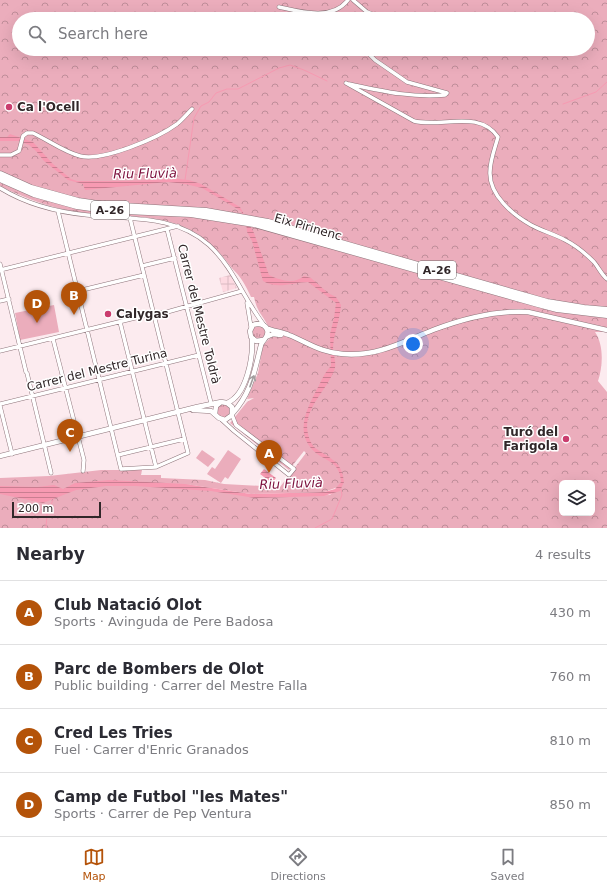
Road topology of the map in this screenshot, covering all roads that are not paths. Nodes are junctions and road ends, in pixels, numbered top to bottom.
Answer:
1 (348, 0) edge
2 (353, 0) edge
3 (279, 7) dead end
4 (310, 12) edge
5 (333, 12) edge
6 (367, 12) edge
7 (371, 56) edge
8 (192, 109) dead end
9 (0, 155) edge
10 (0, 174) edge
11 (0, 179) edge
12 (0, 188) edge
13 (58, 211) junction
14 (224, 216) junction
15 (130, 218) junction
16 (178, 226) junction
17 (167, 229) junction
18 (134, 237) junction
19 (68, 253) junction
20 (175, 258) junction
21 (0, 264) edge
22 (142, 266) junction
23 (1, 270) edge
24 (144, 274) junction
25 (607, 279) edge
26 (78, 291) junction
27 (242, 291) junction
28 (8, 299) junction
29 (247, 300) junction
30 (0, 301) edge
31 (187, 307) junction
32 (607, 310) edge
33 (154, 314) junction
34 (607, 315) edge
35 (120, 322) junction
36 (265, 326) junction
37 (252, 327) junction
38 (87, 330) junction
39 (607, 330) edge
40 (53, 339) junction
41 (252, 339) junction
42 (264, 339) junction
43 (298, 340) junction
44 (20, 347) junction
45 (0, 352) edge
46 (199, 355) junction
47 (166, 363) junction
48 (133, 372) junction
49 (100, 380) junction
50 (66, 388) junction
51 (32, 396) junction
52 (221, 402) junction
53 (211, 403) junction
54 (227, 403) junction
55 (0, 405) edge
56 (179, 412) junction
57 (215, 414) junction
58 (232, 415) junction
59 (222, 420) junction
60 (145, 421) junction
61 (112, 429) junction
62 (78, 437) junction
63 (184, 439) junction
64 (44, 446) junction
65 (151, 448) junction
66 (12, 454) junction
67 (118, 455) junction
68 (0, 456) edge
69 (156, 467) junction
70 (83, 471) dead end
71 (51, 473) dead end

1 - 5 street
2 - 6 street
3 - 4 street
7 - 25 street
8 - 9 street
10 - 14 highway, Eix Pirinenc / A-26
11 - 14 highway, Eix Pirinenc / A-26
12 - 13 street
13 - 15 street
13 - 19 street
14 - 32 highway, Eix Pirinenc / A-26
14 - 34 highway, Eix Pirinenc / A-26
15 - 16 street
15 - 18 street
16 - 17 street
16 - 27 street
17 - 18 street
17 - 20 street, Carrer del Mestre Toldrà
18 - 19 street
18 - 22 street
19 - 23 street
19 - 26 street
20 - 22 street
20 - 31 street, Carrer del Mestre Toldrà
21 - 23 street
22 - 24 street
23 - 28 street
24 - 26 street
24 - 33 street
26 - 38 street
27 - 29 street
27 - 31 street
28 - 30 street
28 - 44 street
29 - 36 street
29 - 37 street
31 - 33 street
31 - 46 street, Carrer del Mestre Toldrà
33 - 35 street
33 - 47 street
35 - 38 street
35 - 48 street
36 - 37 street
36 - 42 street
36 - 43 street
37 - 41 street
38 - 40 street
38 - 49 street
39 - 43 street
40 - 44 street
40 - 50 street
41 - 42 street
41 - 54 street
42 - 43 street
58 -> 42 street
44 - 45 street
44 - 51 street
46 - 47 street, Carrer del Mestre Turina
46 - 53 street, Carrer del Mestre Toldrà
47 - 48 street, Carrer del Mestre Turina
47 - 56 street
48 - 49 street, Carrer del Mestre Turina
48 - 60 street
49 - 50 street, Carrer del Mestre Turina
49 - 61 street
50 - 51 street, Carrer del Mestre Turina
50 - 62 street
51 - 55 street, Carrer del Mestre Turina
51 - 64 street
52 - 53 street
52 - 54 street
52 - 57 street
53 - 56 street
54 - 58 street
55 - 66 street
56 - 57 street
56 - 60 street
56 - 63 street
57 - 59 street
58 - 59 street
58 - 59 street
60 - 61 street
60 - 65 street
61 - 62 street
61 - 67 street
62 - 64 street
62 - 70 street
63 - 65 street
63 - 69 street
64 - 66 street
64 - 71 street
65 - 67 street
65 - 69 street
66 - 68 street
67 - 69 street

